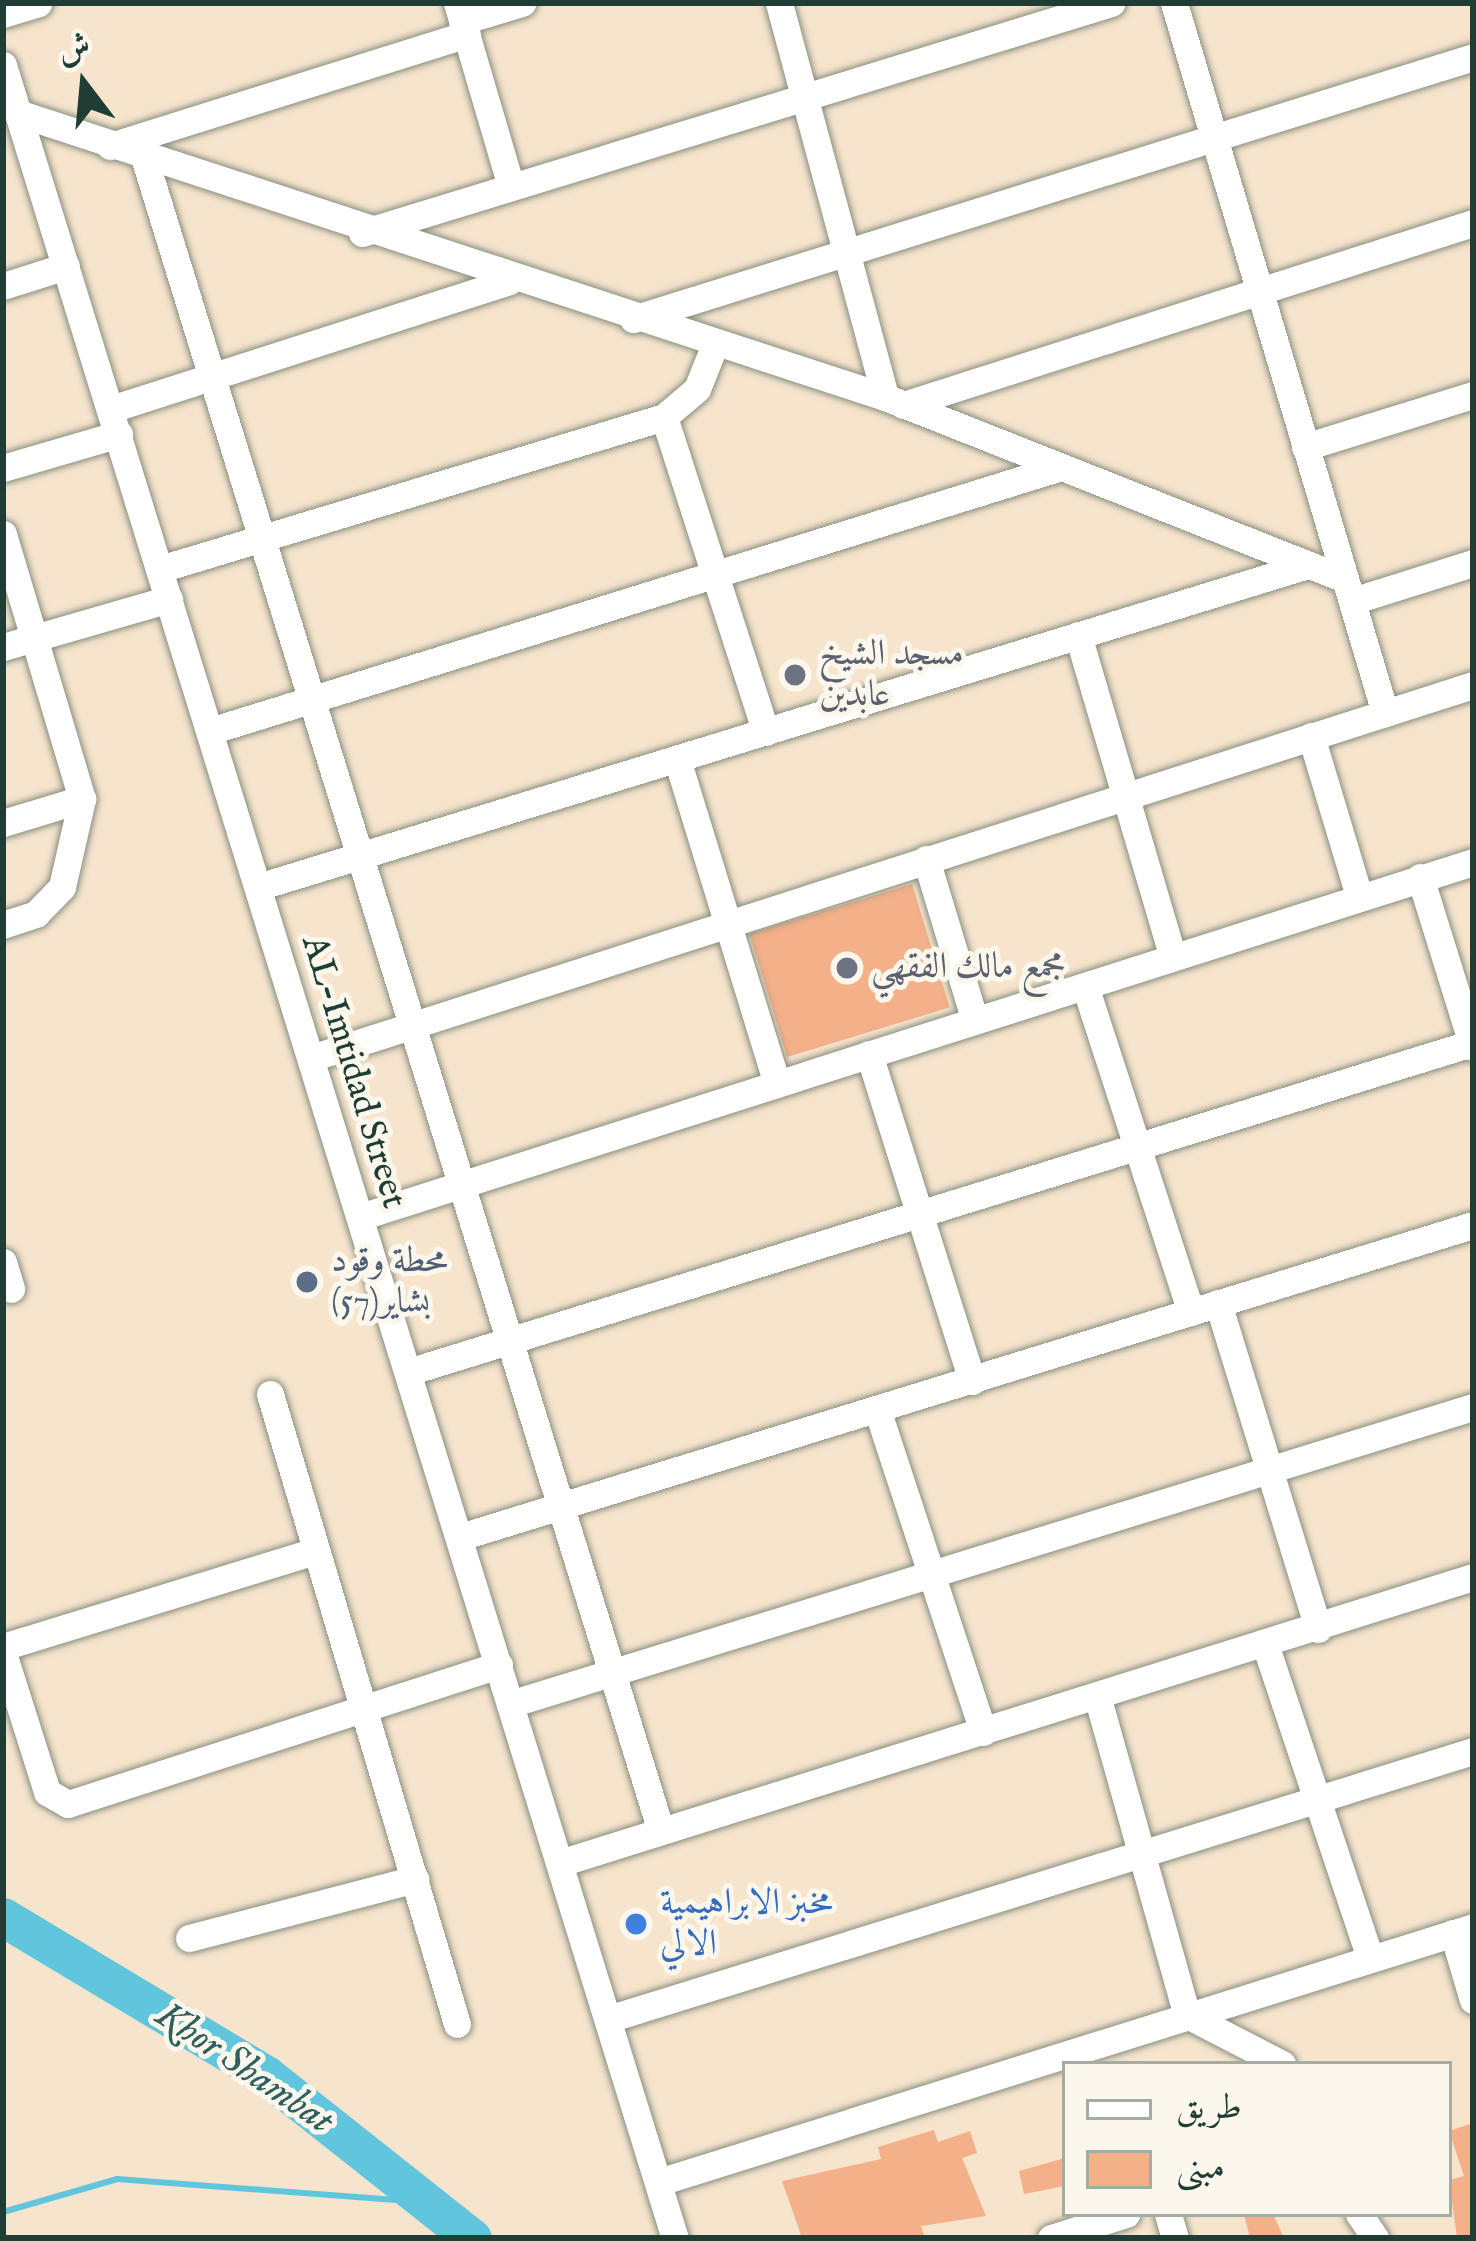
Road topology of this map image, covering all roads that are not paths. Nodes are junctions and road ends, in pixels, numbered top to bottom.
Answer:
1 (38, 3) edge
2 (523, 3) edge
3 (779, 3) edge
4 (1111, 3) edge
5 (1174, 3) edge
6 (3, 14) edge
7 (462, 19) edge
8 (1473, 57) edge
9 (4, 74) edge
10 (805, 97) junction
11 (18, 113) junction
12 (1214, 137) junction
13 (110, 146) junction
14 (144, 157) junction
15 (512, 186) junction
16 (1473, 223) edge
17 (362, 233) junction
18 (847, 251) junction
19 (66, 266) junction
20 (509, 281) junction
21 (3, 286) edge
22 (1259, 289) junction
23 (633, 319) junction
24 (715, 344) junction
25 (211, 379) junction
26 (1473, 395) edge
27 (894, 401) junction
28 (664, 417) junction
29 (115, 422) junction
30 (1305, 447) junction
31 (3, 468) edge
32 (1054, 469) junction
33 (3, 534) edge
34 (262, 540) junction
35 (1473, 562) edge
36 (1305, 566) junction
37 (160, 569) junction
38 (715, 574) junction
39 (1348, 590) junction
40 (169, 599) junction
41 (1078, 635) junction
42 (34, 637) junction
43 (3, 647) edge
44 (1473, 685) edge
45 (310, 698) junction
46 (1385, 713) junction
47 (210, 731) junction
48 (766, 732) junction
49 (1311, 736) junction
50 (677, 759) junction
51 (1125, 796) junction
52 (82, 799) junction
53 (3, 823) edge
54 (361, 857) junction
55 (926, 860) junction
56 (1473, 862) edge
57 (1420, 877) junction
58 (258, 887) junction
59 (1359, 896) junction
60 (727, 922) junction
61 (3, 925) edge
62 (1173, 957) junction
63 (1085, 986) junction
64 (975, 1021) junction
65 (411, 1025) junction
66 (1472, 1045) edge
67 (869, 1054) junction
68 (311, 1058) junction
69 (776, 1081) junction
70 (1139, 1147) junction
71 (460, 1184) junction
72 (920, 1214) junction
73 (360, 1216) junction
74 (1473, 1225) edge
75 (3, 1262) edge
76 (11, 1289) dead end
77 (1204, 1307) junction
78 (507, 1342) junction
79 (408, 1372) junction
80 (972, 1381) junction
81 (270, 1394) dead end
82 (1473, 1407) edge
83 (877, 1409) junction
84 (1269, 1468) junction
85 (561, 1504) junction
86 (460, 1537) junction
87 (316, 1551) junction
88 (931, 1572) junction
89 (1473, 1577) edge
90 (1318, 1629) junction
91 (1266, 1647) junction
92 (3, 1650) edge
93 (499, 1665) junction
94 (613, 1671) junction
95 (1098, 1699) junction
96 (511, 1704) junction
97 (364, 1707) junction
98 (983, 1732) junction
99 (1473, 1750) edge
100 (1318, 1798) junction
101 (661, 1831) junction
102 (1136, 1854) junction
103 (560, 1863) junction
104 (415, 1879) junction
105 (1463, 1930) edge
106 (190, 1938) dead end
107 (1370, 1958) junction
108 (1473, 2000) edge
109 (1187, 2015) junction
110 (608, 2019) junction
111 (457, 2024) dead end
112 (1117, 2050) edge
113 (1079, 2061) edge
114 (1276, 2061) edge
115 (1062, 2066) edge
116 (659, 2182) junction
117 (1117, 2217) edge
118 (675, 2238) edge
119 (1051, 2238) edge

1 - 6 street
2 - 7 street
3 - 10 street
4 - 10 street
5 - 12 street
7 - 13 street
7 - 15 street
8 - 12 street
9 - 11 street, AL-Imtidad Street
10 - 15 street
10 - 18 street
11 - 13 street
11 - 19 street, AL-Imtidad Street
12 - 18 street
12 - 22 street
13 - 14 street
14 - 17 street
14 - 25 street
15 - 17 street
16 - 22 street
17 - 20 street
18 - 23 street
18 - 27 street
19 - 21 street
19 - 29 street, AL-Imtidad Street
20 - 23 street
20 - 25 street
22 - 27 street
22 - 30 street
23 - 24 street
24 - 27 street
24 - 28 street
25 - 29 street
25 - 34 street
26 - 30 street
27 - 32 street
28 - 34 street
28 - 38 street
29 - 31 street
29 - 37 street, AL-Imtidad Street
30 - 39 street
32 - 36 street
32 - 38 street
33 - 42 street
34 - 37 street
34 - 45 street
35 - 39 street
36 - 39 street
36 - 41 street
37 - 40 street, AL-Imtidad Street
38 - 45 street
38 - 48 street
39 - 46 street
40 - 42 street
40 - 47 street, AL-Imtidad Street
41 - 48 street
41 - 51 street
42 - 43 street
42 - 52 street
44 - 46 street
45 - 47 street
45 - 54 street
46 - 49 street
47 - 58 street, AL-Imtidad Street
48 - 50 street
49 - 51 street
49 - 59 street
50 - 54 street
50 - 60 street
51 - 55 street
51 - 62 street
52 - 53 street
52 - 61 street
54 - 58 street
54 - 65 street
55 - 60 street
55 - 64 street
56 - 57 street
57 - 59 street
57 - 66 street
58 - 68 street, AL-Imtidad Street
59 - 62 street
60 - 65 street
60 - 69 street
62 - 63 street
63 - 64 street
63 - 70 street
64 - 67 street
65 - 68 street
65 - 71 street
66 - 70 street
67 - 69 street
67 - 72 street
68 - 73 street, AL-Imtidad Street
69 - 71 street
70 - 72 street
70 - 77 street
71 - 73 street
71 - 78 street
72 - 78 street
72 - 80 street
73 - 79 street, AL-Imtidad Street
74 - 77 street
75 - 76 street
77 - 80 street
77 - 84 street
78 - 79 street
78 - 85 street
79 - 86 street, AL-Imtidad Street
80 - 83 street
81 - 87 street
82 - 84 street
83 - 85 street
83 - 88 street
84 - 88 street
84 - 90 street
85 - 86 street
85 - 94 street
86 - 93 street, AL-Imtidad Street
87 - 92 street
87 - 97 street
88 - 94 street
88 - 98 street
89 - 90 street
90 - 91 street
91 - 95 street
91 - 100 street
92 - 97 street
93 - 96 street, AL-Imtidad Street
93 - 97 street
94 - 96 street
94 - 101 street
95 - 98 street
95 - 102 street
96 - 103 street, AL-Imtidad Street
97 - 104 street
98 - 101 street
99 - 100 street
100 - 102 street
100 - 107 street
101 - 103 street
102 - 109 street
102 - 110 street
103 - 110 street, AL-Imtidad Street
104 - 106 street
104 - 111 street
105 - 107 street
105 - 108 street
107 - 109 street
109 - 112 street
109 - 114 street
110 - 116 street, AL-Imtidad Street
112 - 113 street
115 - 116 street
116 - 118 street, AL-Imtidad Street
117 - 119 street

